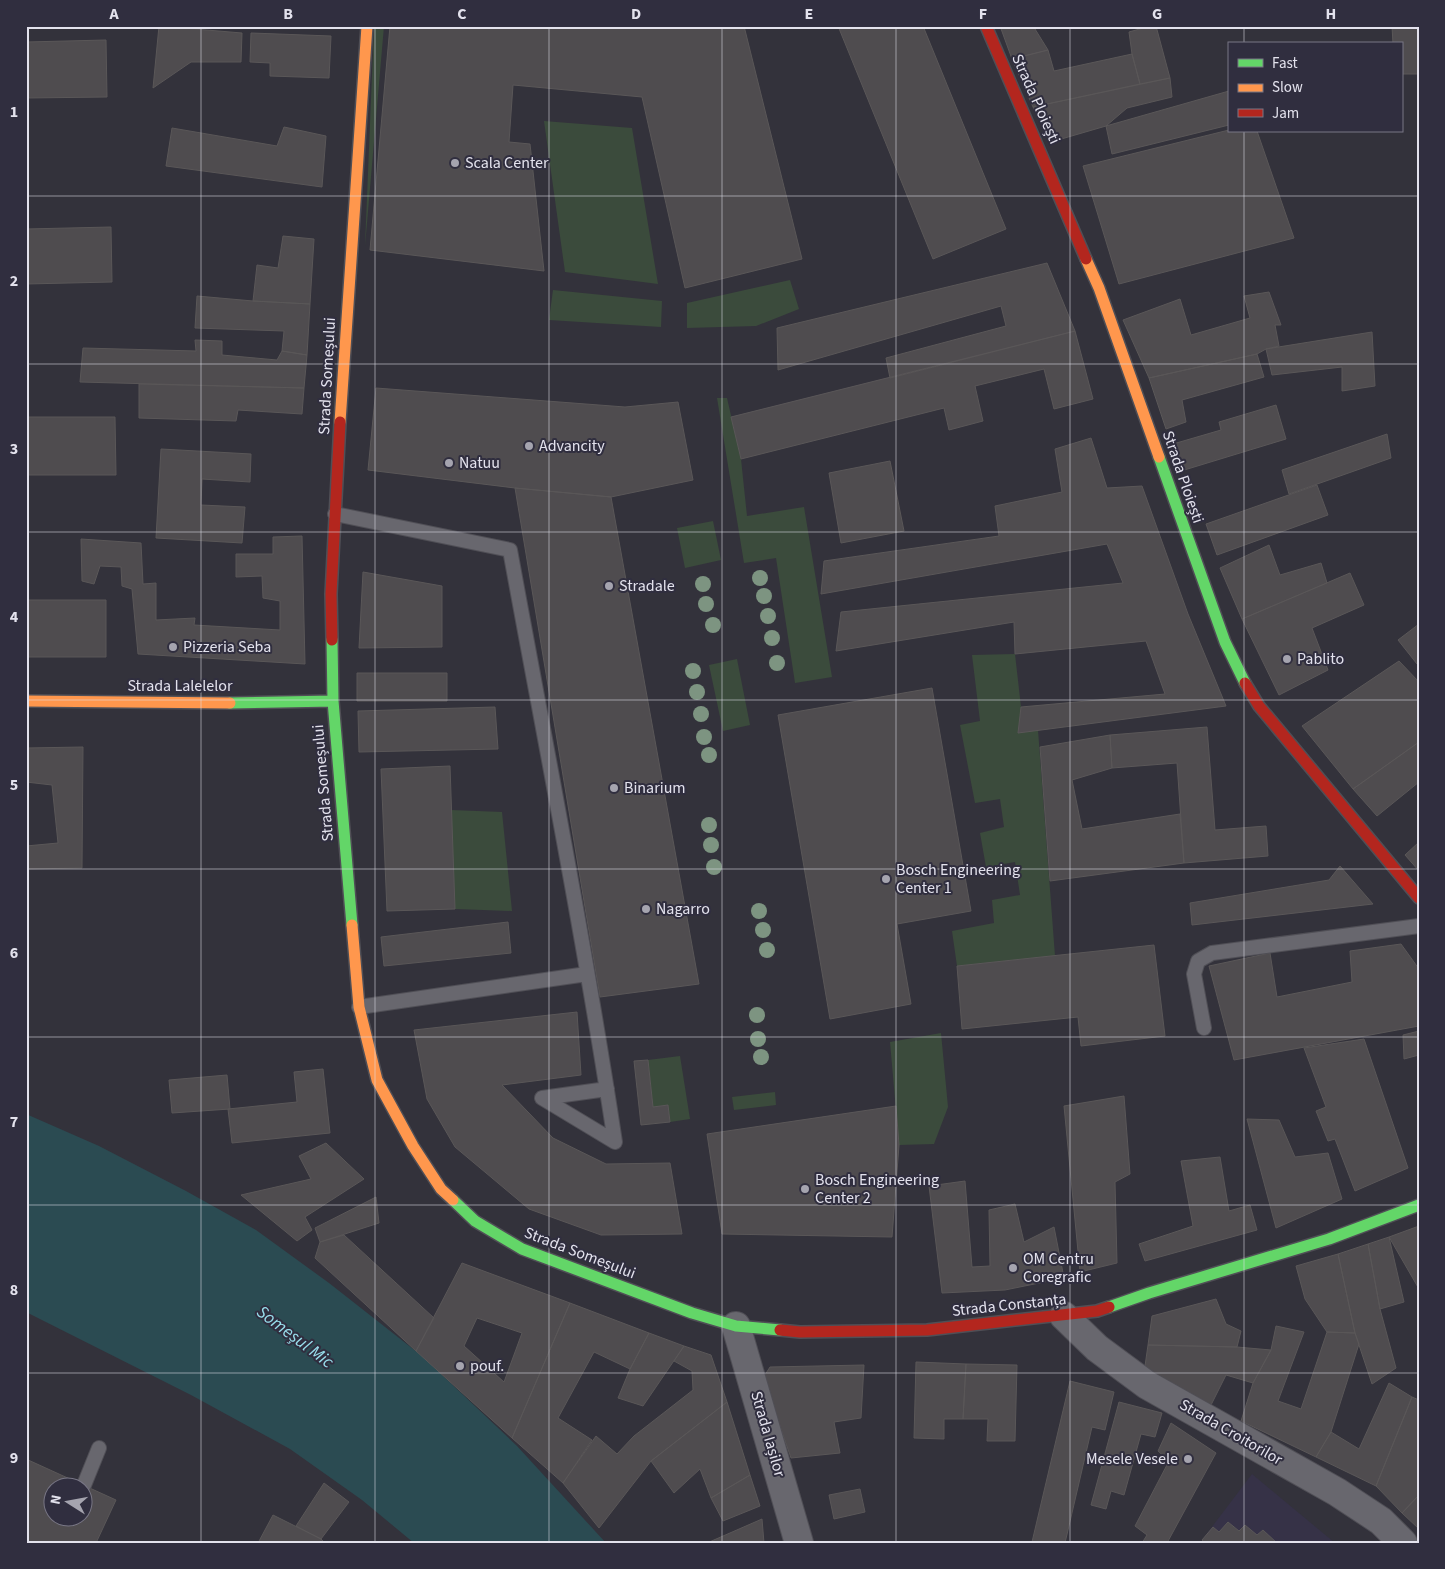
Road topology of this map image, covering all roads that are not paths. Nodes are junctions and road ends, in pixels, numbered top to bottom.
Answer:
1 (367, 26) edge
2 (986, 26) edge
3 (336, 514) junction
4 (333, 701) junction
5 (26, 702) edge
6 (1419, 898) edge
7 (1419, 926) edge
8 (587, 974) junction
9 (359, 1007) junction
10 (1204, 1028) dead end
11 (607, 1089) junction
12 (1419, 1205) edge
13 (1064, 1316) junction
14 (736, 1326) junction
15 (99, 1448) dead end
16 (88, 1476) edge
17 (799, 1543) edge
18 (1403, 1543) edge

1 - 3 street, Strada Someșului
2 - 6 street, Strada Ploiești
3 - 4 street, Strada Someșului
3 - 8 lane
4 - 5 street, Strada Lalelelor
4 - 9 street, Strada Someșului
7 - 10 lane
8 - 9 lane
8 - 11 lane
9 - 14 street, Strada Someșului
11 - 11 lane
12 - 13 street, Strada Constanța
13 - 14 street, Strada Constanța
13 - 18 street, Strada Croitorilor
14 - 17 street, Strada Iașilor
15 - 16 lane

